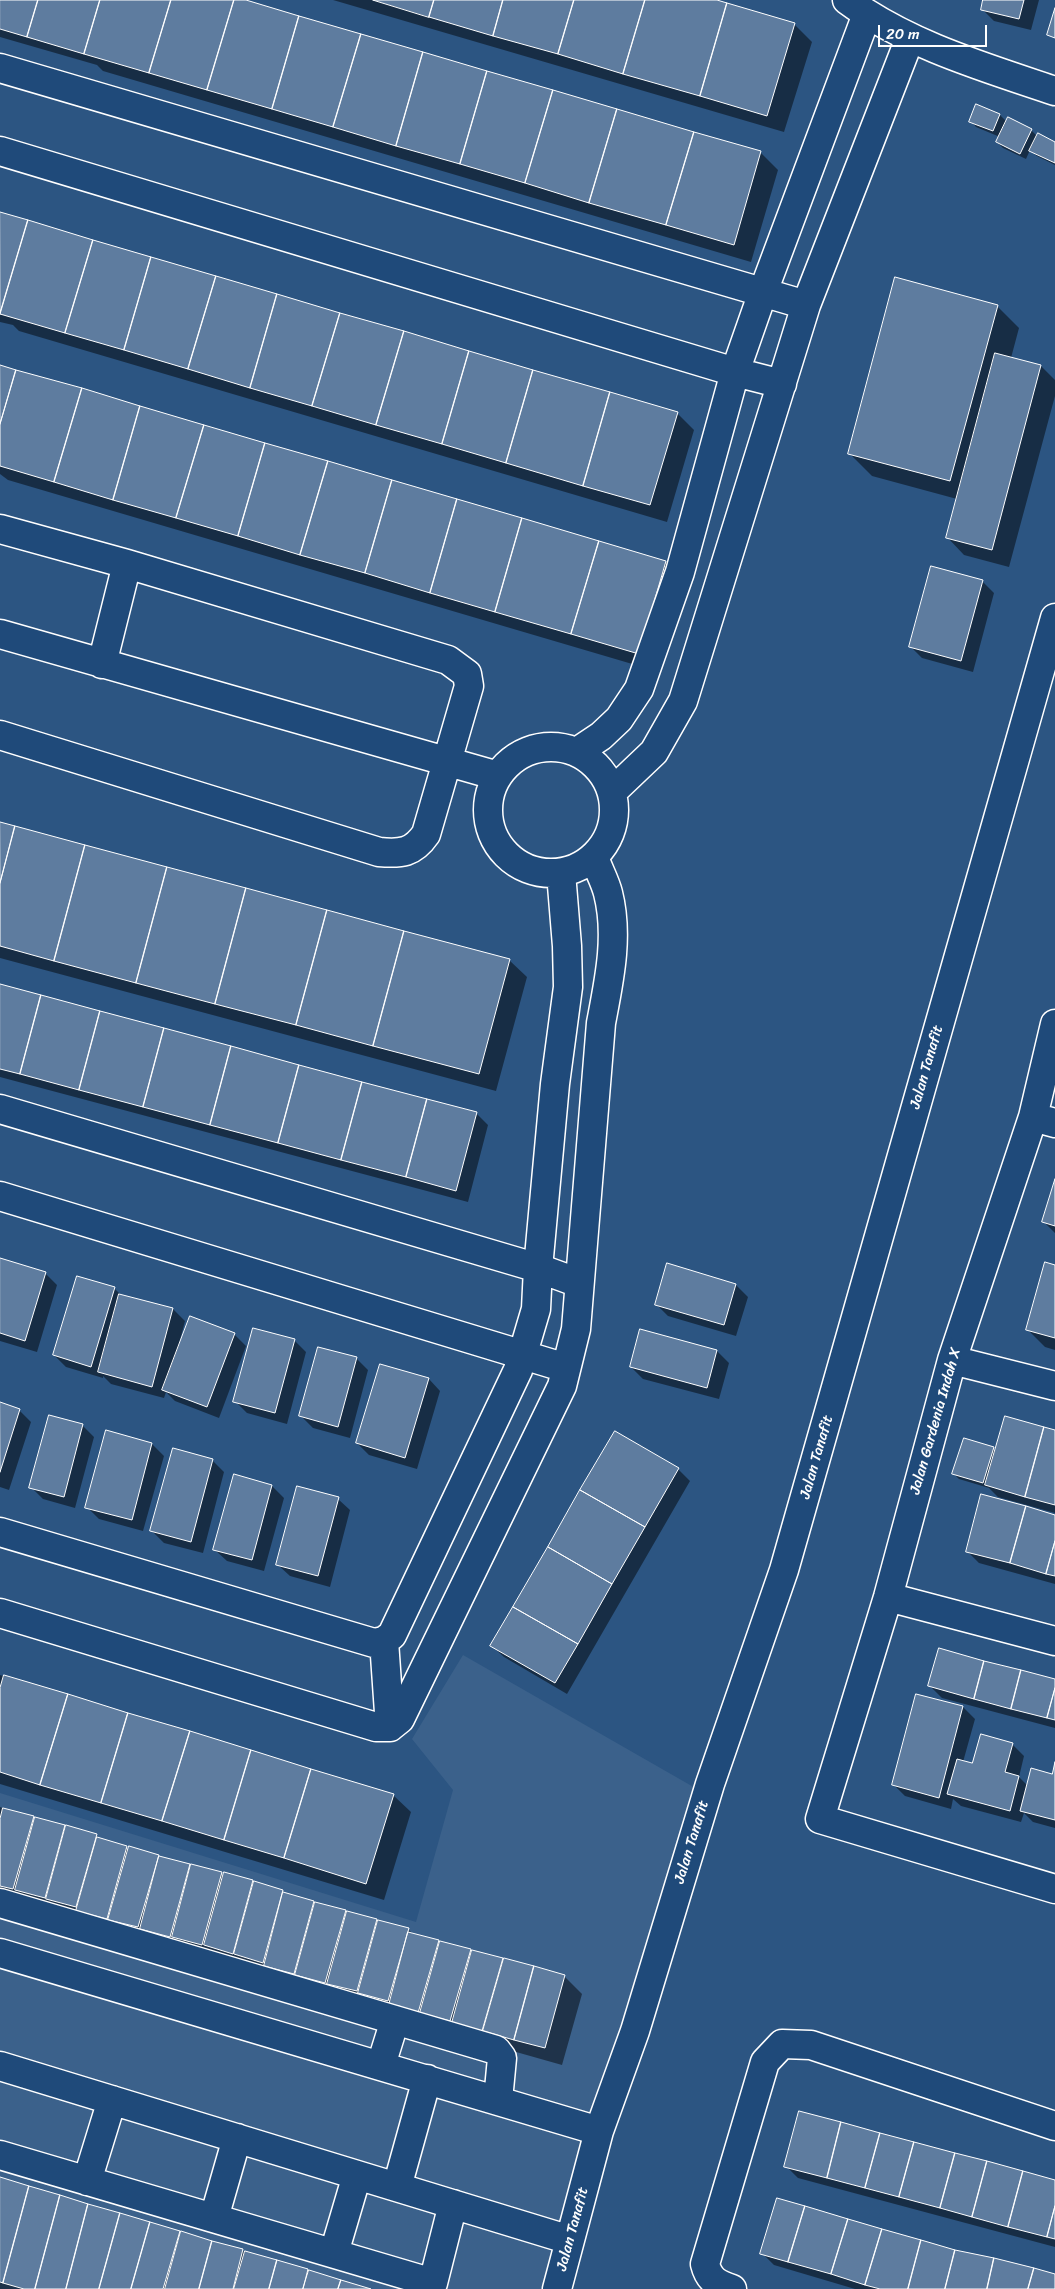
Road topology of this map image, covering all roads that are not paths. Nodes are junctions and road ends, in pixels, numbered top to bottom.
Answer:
1 (857, 7) edge
2 (910, 38) junction
3 (0, 68) edge
4 (1055, 90) edge
5 (0, 151) edge
6 (763, 292) junction
7 (806, 305) junction
8 (735, 372) junction
9 (782, 384) junction
10 (0, 529) edge
11 (127, 564) junction
12 (1055, 618) edge
13 (0, 634) edge
14 (102, 664) junction
15 (0, 735) edge
16 (577, 752) junction
17 (449, 762) junction
18 (498, 776) junction
19 (612, 792) junction
20 (594, 858) junction
21 (561, 873) junction
22 (1055, 1024) edge
23 (0, 1109) edge
24 (1044, 1120) edge
25 (0, 1196) edge
26 (538, 1268) junction
27 (579, 1283) junction
28 (523, 1353) junction
29 (952, 1360) junction
30 (566, 1368) junction
31 (1055, 1386) edge
32 (0, 1532) edge
33 (888, 1597) junction
34 (0, 1613) edge
35 (384, 1641) junction
36 (1055, 1641) edge
37 (390, 1726) junction
38 (1055, 1889) edge
39 (0, 1903) edge
40 (0, 1953) edge
41 (395, 2020) junction
42 (381, 2065) junction
43 (0, 2066) edge
44 (427, 2079) junction
45 (112, 2100) junction
46 (498, 2100) junction
47 (1055, 2126) edge
48 (599, 2131) junction
49 (237, 2138) junction
50 (0, 2155) edge
51 (357, 2175) junction
52 (87, 2181) junction
53 (396, 2187) junction
54 (453, 2204) junction
55 (214, 2218) junction
56 (570, 2240) junction
57 (334, 2253) junction
58 (557, 2289) edge
59 (732, 2289) edge

1 - 2 street
1 - 6 street
2 - 4 street
2 - 7 street
3 - 6 street
5 - 8 street
6 - 7 street
6 - 8 street
7 - 9 street
8 - 9 street
8 - 16 street
9 - 19 street
10 - 11 street
11 - 14 street
11 - 17 street
12 - 48 street, Jalan Tanafit
13 - 14 street
14 - 17 street
15 - 17 street
16 - 18 street
16 - 19 street
17 - 18 street
18 - 21 street
19 - 20 street
20 - 21 street
20 - 27 street
21 - 26 street
22 - 24 street, Jalan Gardenia Indah X
23 - 26 street
24 - 29 street, Jalan Gardenia Indah X
25 - 28 street
26 - 27 street
26 - 28 street
27 - 30 street
28 - 30 street
28 - 35 street
29 - 31 street
29 - 33 street, Jalan Gardenia Indah X
30 - 37 street
32 - 35 street
33 - 36 street
33 - 38 street, Jalan Gardenia Indah X
34 - 37 street
35 - 37 street
39 - 41 street
40 - 42 street
41 - 42 street
41 - 46 street
42 - 44 street
43 - 45 street
44 - 46 street
44 - 53 street
45 - 49 street
45 - 52 street
46 - 48 street
47 - 59 street
48 - 56 street, Jalan Tanafit
49 - 51 street
49 - 55 street
50 - 52 street
51 - 53 street
51 - 57 street
52 - 55 street
53 - 54 street
54 - 56 street
54 - 57 street
55 - 57 street
56 - 58 street, Jalan Tanafit

